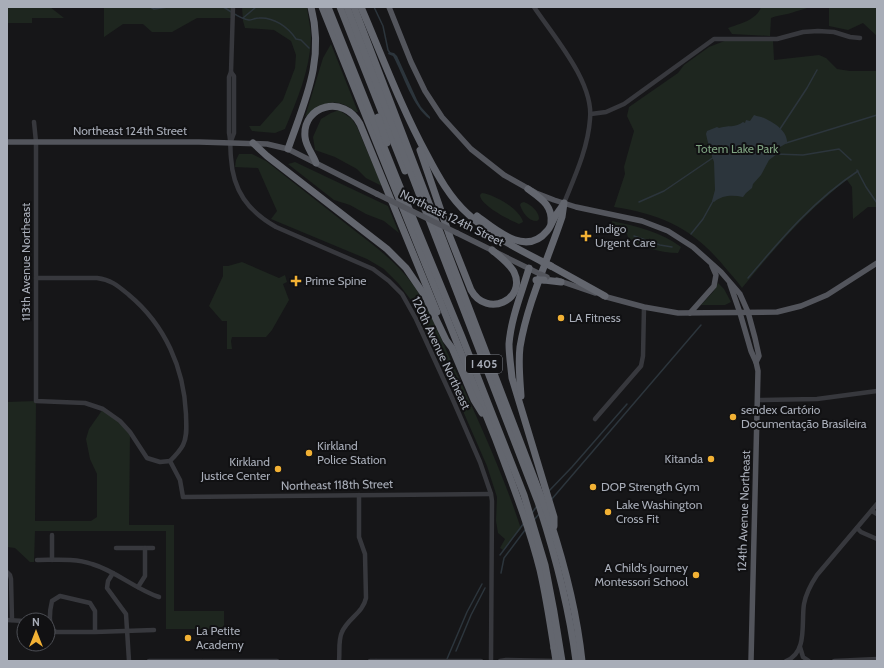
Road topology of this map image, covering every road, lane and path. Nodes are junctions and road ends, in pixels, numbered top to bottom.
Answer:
1 (233, 7) edge
2 (311, 7) edge
3 (322, 7) edge
4 (328, 7) edge
5 (335, 7) edge
6 (340, 7) edge
7 (347, 7) edge
8 (354, 7) edge
9 (361, 7) edge
10 (389, 7) edge
11 (534, 7) edge
12 (860, 38) dead end
13 (591, 114) junction
14 (34, 122) dead end
15 (413, 128) junction
16 (7, 142) edge
17 (36, 142) junction
18 (231, 142) junction
19 (253, 143) junction
20 (288, 149) junction
21 (316, 163) junction
22 (436, 172) junction
23 (396, 177) junction
24 (416, 188) junction
25 (528, 189) junction
26 (564, 204) junction
27 (550, 228) junction
28 (492, 250) junction
29 (710, 262) junction
30 (877, 262) edge
31 (529, 268) junction
32 (36, 278) junction
33 (542, 278) junction
34 (561, 282) joint
35 (730, 283) junction
36 (521, 296) junction
37 (604, 296) junction
38 (644, 307) junction
39 (748, 312) junction
40 (690, 313) junction
41 (740, 313) junction
42 (452, 348) junction
43 (756, 362) junction
44 (877, 391) edge
45 (758, 400) junction
46 (522, 412) junction
47 (595, 419) dead end
48 (496, 440) junction
49 (170, 461) junction
50 (535, 487) junction
51 (491, 494) junction
52 (359, 495) junction
53 (522, 498) junction
54 (877, 504) edge
55 (872, 511) junction
56 (877, 514) edge
57 (550, 521) junction
58 (857, 528) junction
59 (52, 535) dead end
60 (877, 539) edge
61 (116, 548) dead end
62 (145, 548) junction
63 (153, 548) dead end
64 (37, 560) dead end
65 (52, 560) junction
66 (8, 573) edge
67 (113, 573) junction
68 (138, 587) junction
69 (158, 597) dead end
70 (50, 612) edge
71 (9, 620) edge
72 (128, 630) junction
73 (154, 630) dead end
74 (56, 632) edge
75 (96, 632) junction
76 (800, 647) junction
77 (557, 648) junction
78 (577, 648) junction
79 (795, 659) edge
80 (877, 659) edge
81 (430, 660) edge
82 (129, 661) edge
83 (149, 661) edge
84 (162, 661) edge
85 (202, 661) edge
86 (277, 661) edge
87 (339, 661) edge
88 (370, 661) edge
89 (376, 661) edge
90 (468, 661) edge
91 (481, 661) edge
92 (492, 661) edge
93 (500, 661) edge
94 (557, 661) edge
95 (562, 661) edge
96 (576, 661) edge
97 (582, 661) edge
98 (751, 661) edge
99 (786, 661) edge
100 (809, 661) edge
101 (834, 661) edge

1 - 18 street, 120th Avenue Northeast
2 - 20 highway
3 - 48 highway, I 405
4 - 23 highway, I 405
5 - 23 highway
6 - 24 highway
7 - 24 highway, I 405
8 - 50 highway, I 405
9 - 15 highway
10 - 25 main road
11 - 13 street
12 - 13 street
13 - 26 street
14 - 17 street, 113th Avenue Northeast
15 - 22 highway
15 - 28 highway
16 - 17 main road, Northeast 124th Street
17 - 18 main road, Northeast 124th Street
17 - 32 street, 113th Avenue Northeast
18 - 19 main road, Northeast 124th Street
18 - 51 street, 120th Avenue Northeast
19 - 20 main road, Northeast 124th Street
19 - 42 highway
20 - 21 main road, Northeast 124th Street
21 - 28 main road, Northeast 124th Street, bridge
21 - 42 highway
22 - 27 highway
22 - 37 highway, bridge
23 - 53 highway, I 405
24 - 50 highway, I 405
25 - 26 main road
25 - 27 highway
26 - 27 highway
26 - 29 main road
26 - 46 highway
28 - 31 main road, Northeast 124th Street
29 - 35 main road
29 - 40 main road
30 - 39 main road
31 - 33 main road, Northeast 124th Street
31 - 36 highway
32 - 49 street, 113th Avenue Northeast
32 - 49 street
33 - 34 highway
33 - 36 highway
34 - 37 main road
35 - 39 main road, 124th Avenue Northeast
35 - 41 main road, 124th Avenue Northeast
36 - 46 highway
37 - 38 main road
38 - 40 main road
38 - 47 street
39 - 41 main road
39 - 43 main road, 124th Avenue Northeast
40 - 41 main road
41 - 43 main road, 124th Avenue Northeast
42 - 48 highway
43 - 45 main road, 124th Avenue Northeast
44 - 45 street
45 - 98 main road, 124th Avenue Northeast
46 - 57 highway
48 - 53 highway, I 405
49 - 52 street, Northeast 118th Street
50 - 57 highway, I 405
51 - 52 street, Northeast 118th Street
51 - 92 street, 120th Avenue Northeast
52 - 87 street
53 - 77 highway, I 405
54 - 55 street
55 - 56 street
55 - 58 street
57 - 78 highway, I 405
57 - 78 highway, I 405
58 - 60 street
58 - 76 street
59 - 65 street
61 - 62 street
62 - 63 street
62 - 68 street
64 - 65 street
65 - 67 street
66 - 71 street
67 - 68 street
67 - 72 street
68 - 69 street
70 - 75 street
72 - 73 street
72 - 75 street
72 - 82 street
74 - 75 street
76 - 79 street
76 - 100 street
77 - 94 highway, I 405, bridge
77 - 95 highway, I 405
78 - 96 highway, I 405
78 - 97 highway, I 405
79 - 99 street
80 - 101 street
81 - 89 street
81 - 90 street
83 - 84 street
84 - 85 street
85 - 86 street
88 - 89 street
90 - 91 street
93 - 94 street

